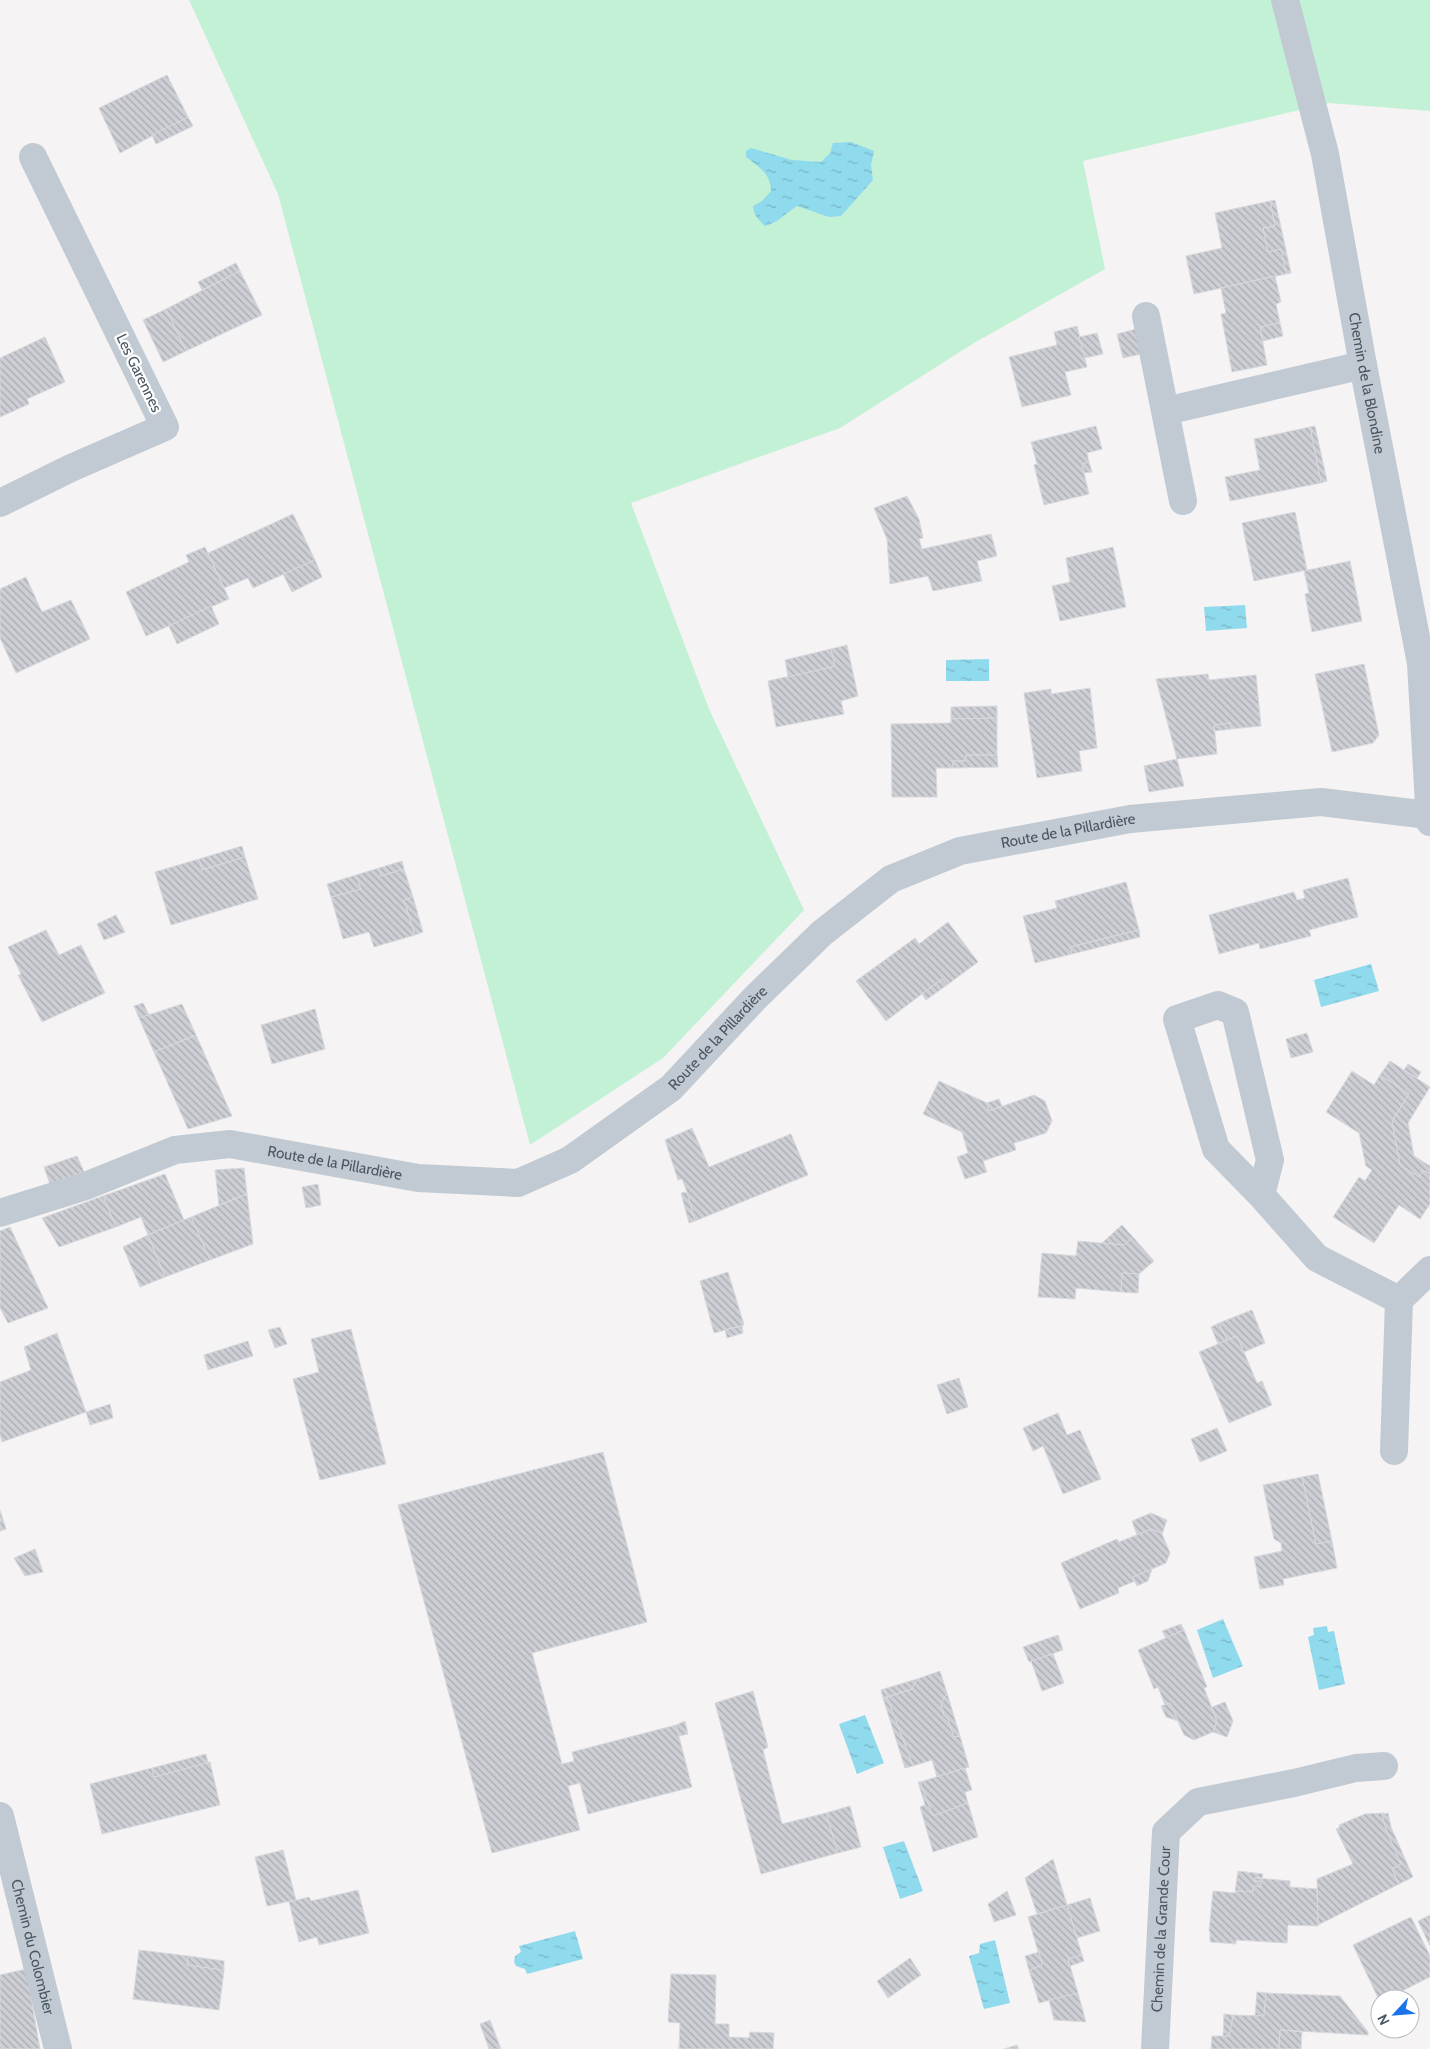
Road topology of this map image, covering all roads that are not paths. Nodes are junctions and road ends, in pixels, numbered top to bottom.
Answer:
1 (1285, 0) edge
2 (33, 156) dead end
3 (1146, 316) dead end
4 (1363, 365) junction
5 (1166, 411) junction
6 (1183, 501) dead end
7 (0, 503) edge
8 (1429, 818) edge
9 (1261, 1195) junction
10 (0, 1214) edge
11 (1430, 1270) edge
12 (1399, 1300) junction
13 (1394, 1451) dead end
14 (1384, 1766) dead end
15 (0, 1816) edge
16 (58, 2049) edge
17 (1155, 2049) edge

1 - 4 street, Chemin de la Blondine
2 - 7 street, Les Garennes
3 - 5 street
4 - 5 street
4 - 8 street, Chemin de la Blondine
5 - 6 street
8 - 10 street, Route de la Pillardière
9 - 9 street
9 - 12 street
11 - 12 street
12 - 13 street
14 - 17 street, Chemin de la Grande Cour
15 - 16 street, Chemin du Colombier

